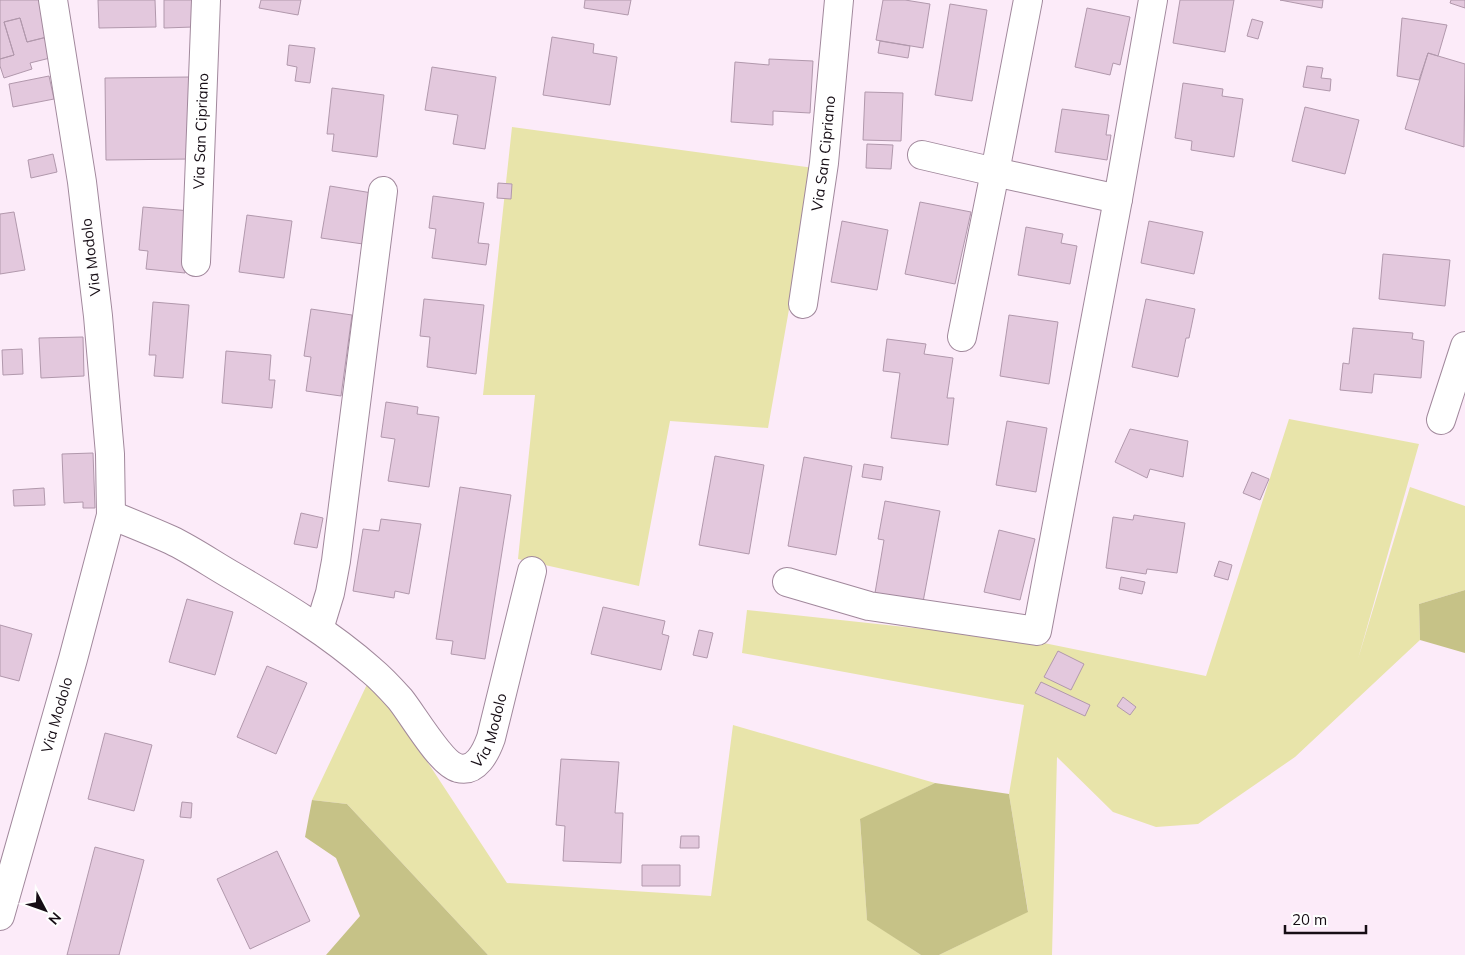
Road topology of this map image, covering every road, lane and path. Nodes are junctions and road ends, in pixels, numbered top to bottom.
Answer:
1 (53, 0) edge
2 (206, 0) edge
3 (839, 0) edge
4 (1028, 0) edge
5 (1153, 0) edge
6 (922, 155) dead end
7 (995, 172) junction
8 (383, 191) dead end
9 (1118, 199) junction
10 (196, 262) dead end
11 (803, 304) dead end
12 (962, 337) dead end
13 (1465, 346) edge
14 (1441, 420) dead end
15 (111, 515) junction
16 (532, 571) dead end
17 (787, 582) dead end
18 (319, 629) junction
19 (0, 916) edge

1 - 15 street, Via Modolo
2 - 10 street, Via San Cipriano
3 - 11 street, Via San Cipriano
4 - 7 street
5 - 9 street
6 - 7 street
7 - 9 street
7 - 12 street
8 - 18 street
9 - 17 street
13 - 14 street
15 - 18 street, Via Modolo
15 - 19 street, Via Modolo
16 - 18 street, Via Modolo

